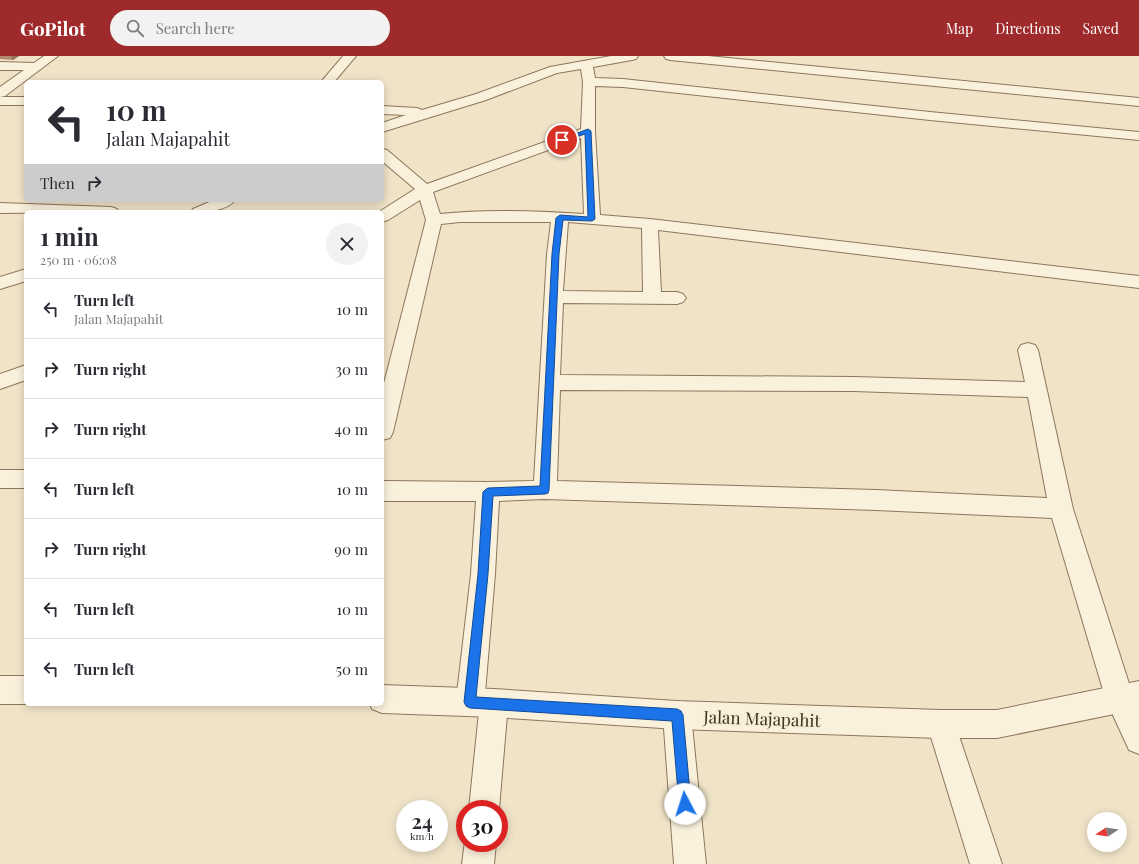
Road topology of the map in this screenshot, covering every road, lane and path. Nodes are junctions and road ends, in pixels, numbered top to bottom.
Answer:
1 (52, 56) edge
2 (350, 56) edge
3 (632, 56) edge
4 (670, 56) edge
5 (586, 64) junction
6 (0, 66) edge
7 (37, 67) junction
8 (329, 80) edge
9 (589, 82) junction
10 (0, 93) edge
11 (0, 100) edge
12 (24, 101) edge
13 (1139, 102) edge
14 (384, 110) edge
15 (427, 113) junction
16 (384, 127) edge
17 (588, 131) junction
18 (1139, 136) edge
19 (384, 154) edge
20 (425, 190) junction
21 (222, 202) edge
22 (0, 208) edge
23 (56, 210) edge
24 (204, 210) edge
25 (384, 216) edge
26 (560, 218) junction
27 (592, 219) junction
28 (434, 220) junction
29 (650, 224) junction
30 (24, 276) edge
31 (1139, 282) edge
32 (0, 283) edge
33 (554, 297) junction
34 (652, 298) junction
35 (677, 298) dead end
36 (1028, 350) dead end
37 (24, 373) edge
38 (0, 382) edge
39 (550, 382) junction
40 (1035, 390) junction
41 (384, 424) edge
42 (0, 479) edge
43 (24, 479) edge
44 (545, 490) junction
45 (384, 491) edge
46 (488, 492) junction
47 (1061, 509) junction
48 (0, 690) edge
49 (24, 690) edge
50 (1129, 698) edge
51 (384, 699) edge
52 (482, 703) junction
53 (677, 715) junction
54 (941, 724) junction
55 (1139, 740) edge
56 (484, 800) edge
57 (479, 852) edge
58 (478, 864) edge
59 (690, 864) edge
60 (986, 864) edge

1 - 7 street
2 - 8 street
3 - 5 street
4 - 13 street
5 - 9 street
5 - 15 street
6 - 7 street
7 - 10 street
9 - 17 street
9 - 18 street
11 - 12 street
14 - 15 street
15 - 16 street
17 - 20 street
17 - 27 street
19 - 20 street
20 - 25 street
20 - 28 street
21 - 24 street
22 - 23 street
26 - 27 street
26 - 28 street
26 - 33 street
27 - 29 street
28 - 41 street
29 - 31 street
29 - 34 street
30 - 32 street
33 - 34 street
33 - 39 street
34 - 35 street
36 - 40 street
37 - 38 street
39 - 40 street
39 - 44 street
40 - 47 street
42 - 43 street
44 - 46 street
44 - 47 street
45 - 46 street
46 - 52 street
47 - 50 street
48 - 49 street
50 - 54 street, Jalan Majapahit
50 - 55 street
51 - 52 street, Jalan Majapahit
52 - 53 street, Jalan Majapahit
52 - 56 street
53 - 54 street, Jalan Majapahit
53 - 59 street
54 - 60 street
57 - 58 street

